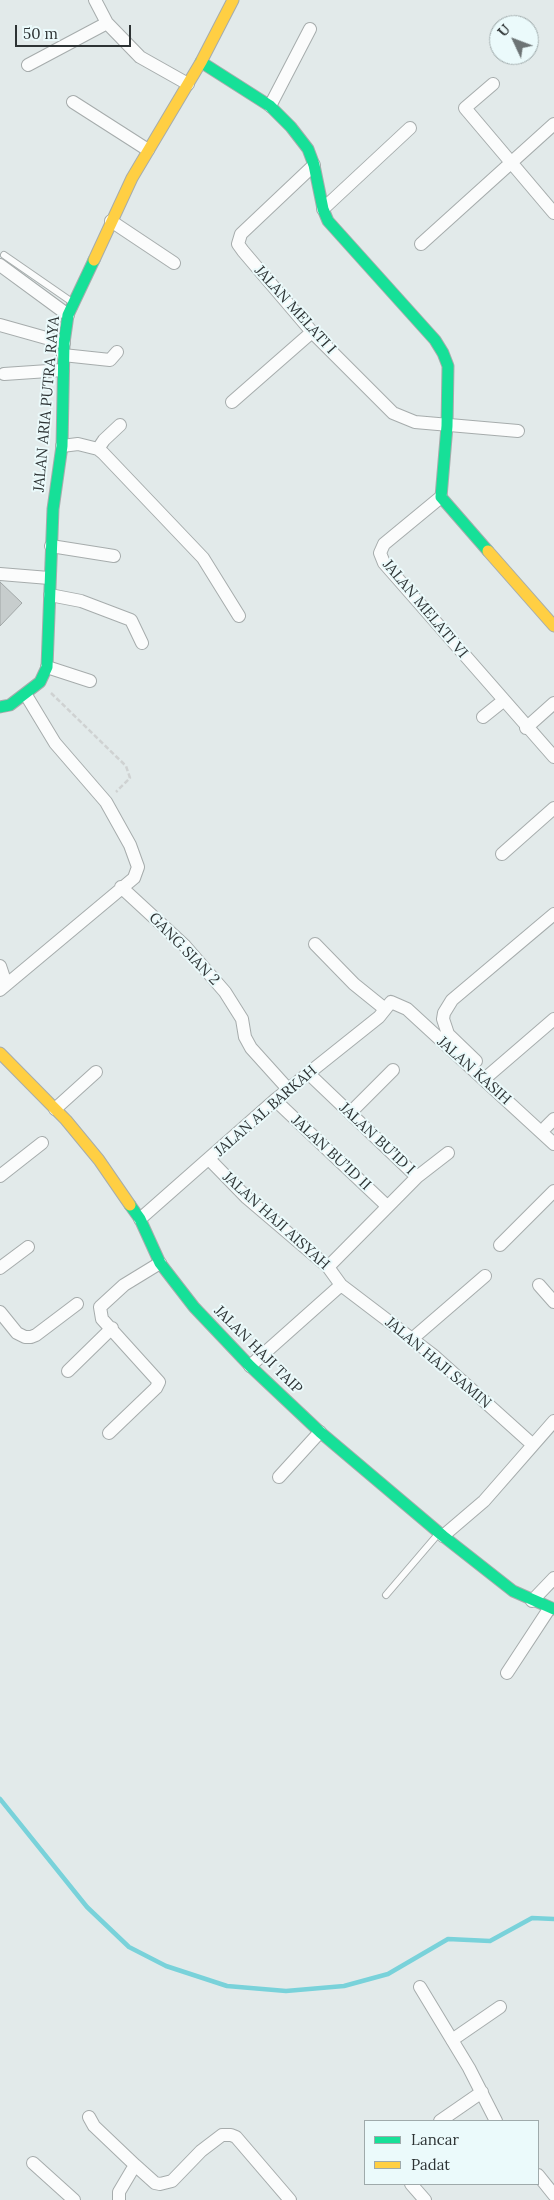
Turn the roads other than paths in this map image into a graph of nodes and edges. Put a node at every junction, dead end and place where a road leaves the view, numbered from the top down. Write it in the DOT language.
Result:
graph roads {
  1 [pos="95,0"];
  2 [pos="233,0"];
  3 [pos="106,23"];
  4 [pos="310,29"];
  5 [pos="201,62"];
  6 [pos="28,65"];
  7 [pos="188,84"];
  8 [pos="493,84"];
  9 [pos="73,102"];
  10 [pos="270,106"];
  11 [pos="554,124"];
  12 [pos="410,128"];
  13 [pos="148,150"];
  14 [pos="512,162"];
  15 [pos="314,165"];
  16 [pos="323,209"];
  17 [pos="554,213"];
  18 [pos="111,221"];
  19 [pos="421,244"];
  20 [pos="2,260"];
  21 [pos="174,263"];
  22 [pos="74,302"];
  23 [pos="68,315"];
  24 [pos="0,325"];
  25 [pos="312,332"];
  26 [pos="64,349"];
  27 [pos="117,352"];
  28 [pos="63,370"];
  29 [pos="4,374"];
  30 [pos="232,402"];
  31 [pos="120,425"];
  32 [pos="447,426"];
  33 [pos="518,431"];
  34 [pos="62,446"];
  35 [pos="98,449"];
  36 [pos="441,497"];
  37 [pos="51,546"];
  38 [pos="114,556"];
  39 [pos="0,574"];
  40 [pos="49,578"];
  41 [pos="50,595"];
  42 [pos="238,616"];
  43 [pos="554,626"];
  44 [pos="142,643"];
  45 [pos="47,667"];
  46 [pos="90,682"];
  47 [pos="26,695"];
  48 [pos="503,701"];
  49 [pos="554,703"];
  50 [pos="0,707"];
  51 [pos="483,717"];
  52 [pos="526,728"];
  53 [pos="554,758"];
  54 [pos="554,808"];
  55 [pos="502,854"];
  56 [pos="121,887"];
  57 [pos="554,914"];
  58 [pos="315,944"];
  59 [pos="0,966"];
  60 [pos="3,987"];
  61 [pos="388,1005"];
  62 [pos="554,1019"];
  63 [pos="0,1054"];
  64 [pos="393,1070"];
  65 [pos="96,1072"];
  66 [pos="308,1073"];
  67 [pos="489,1074"];
  68 [pos="288,1089"];
  69 [pos="274,1100"];
  70 [pos="55,1109"];
  71 [pos="350,1113"];
  72 [pos="551,1126"];
  73 [pos="42,1143"];
  74 [pos="554,1144"];
  75 [pos="448,1153"];
  76 [pos="209,1159"];
  77 [pos="0,1176"];
  78 [pos="417,1178"];
  79 [pos="554,1191"];
  80 [pos="387,1206"];
  81 [pos="140,1220"];
  82 [pos="500,1245"];
  83 [pos="28,1247"];
  84 [pos="160,1263"];
  85 [pos="328,1267"];
  86 [pos="0,1268"];
  87 [pos="485,1276"];
  88 [pos="341,1285"];
  89 [pos="540,1285"];
  90 [pos="554,1302"];
  91 [pos="77,1304"];
  92 [pos="0,1312"];
  93 [pos="112,1328"];
  94 [pos="412,1339"];
  95 [pos="250,1366"];
  96 [pos="68,1371"];
  97 [pos="554,1421"];
  98 [pos="320,1432"];
  99 [pos="109,1433"];
  100 [pos="533,1445"];
  101 [pos="279,1477"];
  102 [pos="441,1534"];
  103 [pos="554,1578"];
  104 [pos="386,1595"];
  105 [pos="532,1601"];
  106 [pos="552,1609"];
  107 [pos="507,1673"];
  108 [pos="420,1987"];
  109 [pos="500,2007"];
  110 [pos="452,2040"];
  111 [pos="482,2092"];
  112 [pos="89,2117"];
  113 [pos="441,2120"];
  114 [pos="496,2120"];
  115 [pos="33,2163"];
  116 [pos="135,2165"];
  117 [pos="539,2176"];
  118 [pos="412,2185"];
  119 [pos="554,2196"];
  120 [pos="74,2200"];
  121 [pos="118,2200"];
  122 [pos="290,2200"];
  123 [pos="425,2200"];
  1 -- 3 [label="street"];
  2 -- 5 [label="street, JALAN ARIA PUTRA RAYA"];
  3 -- 6 [label="street"];
  3 -- 7 [label="street"];
  4 -- 10 [label="street"];
  5 -- 7 [label="street, JALAN ARIA PUTRA RAYA"];
  5 -- 10 [label="street"];
  7 -- 13 [label="street, JALAN ARIA PUTRA RAYA"];
  8 -- 14 [label="street"];
  9 -- 13 [label="street"];
  10 -- 15 [label="street"];
  11 -- 14 [label="street"];
  12 -- 16 [label="street"];
  13 -- 18 [label="street, JALAN ARIA PUTRA RAYA"];
  14 -- 17 [label="street"];
  14 -- 19 [label="street"];
  15 -- 16 [label="street"];
  15 -- 25 [label="street, JALAN MELATI I"];
  16 -- 32 [label="street"];
  18 -- 21 [label="street"];
  18 -- 22 [label="street, JALAN ARIA PUTRA RAYA"];
  20 -- 22 [label="lane"];
  20 -- 23 [label="street"];
  22 -- 23 [label="street, JALAN ARIA PUTRA RAYA"];
  23 -- 26 [label="street, JALAN ARIA PUTRA RAYA"];
  24 -- 26 [label="street"];
  25 -- 30 [label="street"];
  25 -- 32 [label="street, JALAN MELATI I"];
  26 -- 27 [label="street"];
  26 -- 28 [label="street, JALAN ARIA PUTRA RAYA"];
  28 -- 29 [label="street"];
  28 -- 34 [label="street, JALAN ARIA PUTRA RAYA"];
  31 -- 35 [label="street"];
  32 -- 33 [label="street, JALAN MELATI I"];
  32 -- 36 [label="street"];
  34 -- 35 [label="street"];
  34 -- 37 [label="street, JALAN ARIA PUTRA RAYA"];
  35 -- 42 [label="street"];
  36 -- 43 [label="street"];
  36 -- 48 [label="street, JALAN MELATI VI"];
  37 -- 38 [label="street"];
  37 -- 40 [label="street, JALAN ARIA PUTRA RAYA"];
  39 -- 40 [label="street"];
  40 -- 41 [label="street, JALAN ARIA PUTRA RAYA"];
  41 -- 44 [label="street"];
  41 -- 45 [label="street, JALAN ARIA PUTRA RAYA"];
  45 -- 46 [label="street"];
  45 -- 47 [label="street, JALAN ARIA PUTRA RAYA"];
  47 -- 50 [label="street, JALAN ARIA PUTRA RAYA"];
  47 -- 56 [label="street"];
  48 -- 51 [label="street"];
  48 -- 52 [label="street, JALAN MELATI VI"];
  49 -- 52 [label="street"];
  52 -- 53 [label="street, JALAN MELATI VI"];
  54 -- 55 [label="street"];
  56 -- 60 [label="street"];
  56 -- 68 [label="street, GANG SIAN 2"];
  57 -- 67 [label="street"];
  58 -- 61 [label="street, JALAN KASIH"];
  59 -- 60 [label="street"];
  61 -- 66 [label="street, JALAN AL BARKAH"];
  61 -- 74 [label="street, JALAN KASIH"];
  62 -- 67 [label="street"];
  63 -- 70 [label="street, JALAN HAJI TAIP"];
  64 -- 71 [label="street"];
  65 -- 70 [label="street"];
  66 -- 68 [label="street, JALAN AL BARKAH"];
  66 -- 71 [label="street, JALAN BU’ID I"];
  67 -- 72 [label="street"];
  68 -- 69 [label="street, JALAN AL BARKAH"];
  69 -- 76 [label="street, JALAN AL BARKAH"];
  69 -- 80 [label="street, JALAN BU’ID II"];
  70 -- 81 [label="street, JALAN HAJI TAIP"];
  71 -- 78 [label="street, JALAN BU’ID I"];
  73 -- 77 [label="street"];
  75 -- 78 [label="street, JALAN BU’ID I"];
  76 -- 81 [label="street, JALAN AL BARKAH"];
  76 -- 85 [label="street, JALAN HAJI AISYAH"];
  78 -- 80 [label="street"];
  79 -- 82 [label="street"];
  80 -- 85 [label="street"];
  81 -- 84 [label="street, JALAN HAJI TAIP"];
  83 -- 86 [label="street"];
  84 -- 93 [label="street"];
  84 -- 95 [label="street, JALAN HAJI TAIP"];
  85 -- 88 [label="street, JALAN HAJI AISYAH"];
  87 -- 94 [label="street"];
  88 -- 94 [label="street, JALAN HAJI SAMIN"];
  88 -- 95 [label="street"];
  89 -- 90 [label="street"];
  91 -- 92 [label="street"];
  93 -- 96 [label="street"];
  93 -- 99 [label="street"];
  94 -- 100 [label="street, JALAN HAJI SAMIN"];
  95 -- 98 [label="street, JALAN HAJI TAIP"];
  97 -- 100 [label="street"];
  98 -- 101 [label="street"];
  98 -- 102 [label="street, JALAN HAJI TAIP"];
  100 -- 102 [label="street"];
  102 -- 104 [label="lane"];
  102 -- 105 [label="street, JALAN HAJI TAIP"];
  103 -- 105 [label="street"];
  105 -- 106 [label="street, JALAN HAJI TAIP"];
  106 -- 107 [label="street"];
  108 -- 110 [label="street"];
  109 -- 110 [label="street"];
  110 -- 111 [label="street"];
  111 -- 113 [label="street"];
  111 -- 114 [label="street"];
  112 -- 116 [label="street"];
  115 -- 120 [label="street"];
  116 -- 121 [label="street"];
  116 -- 122 [label="street"];
  117 -- 119 [label="street"];
  118 -- 123 [label="street"];
}
